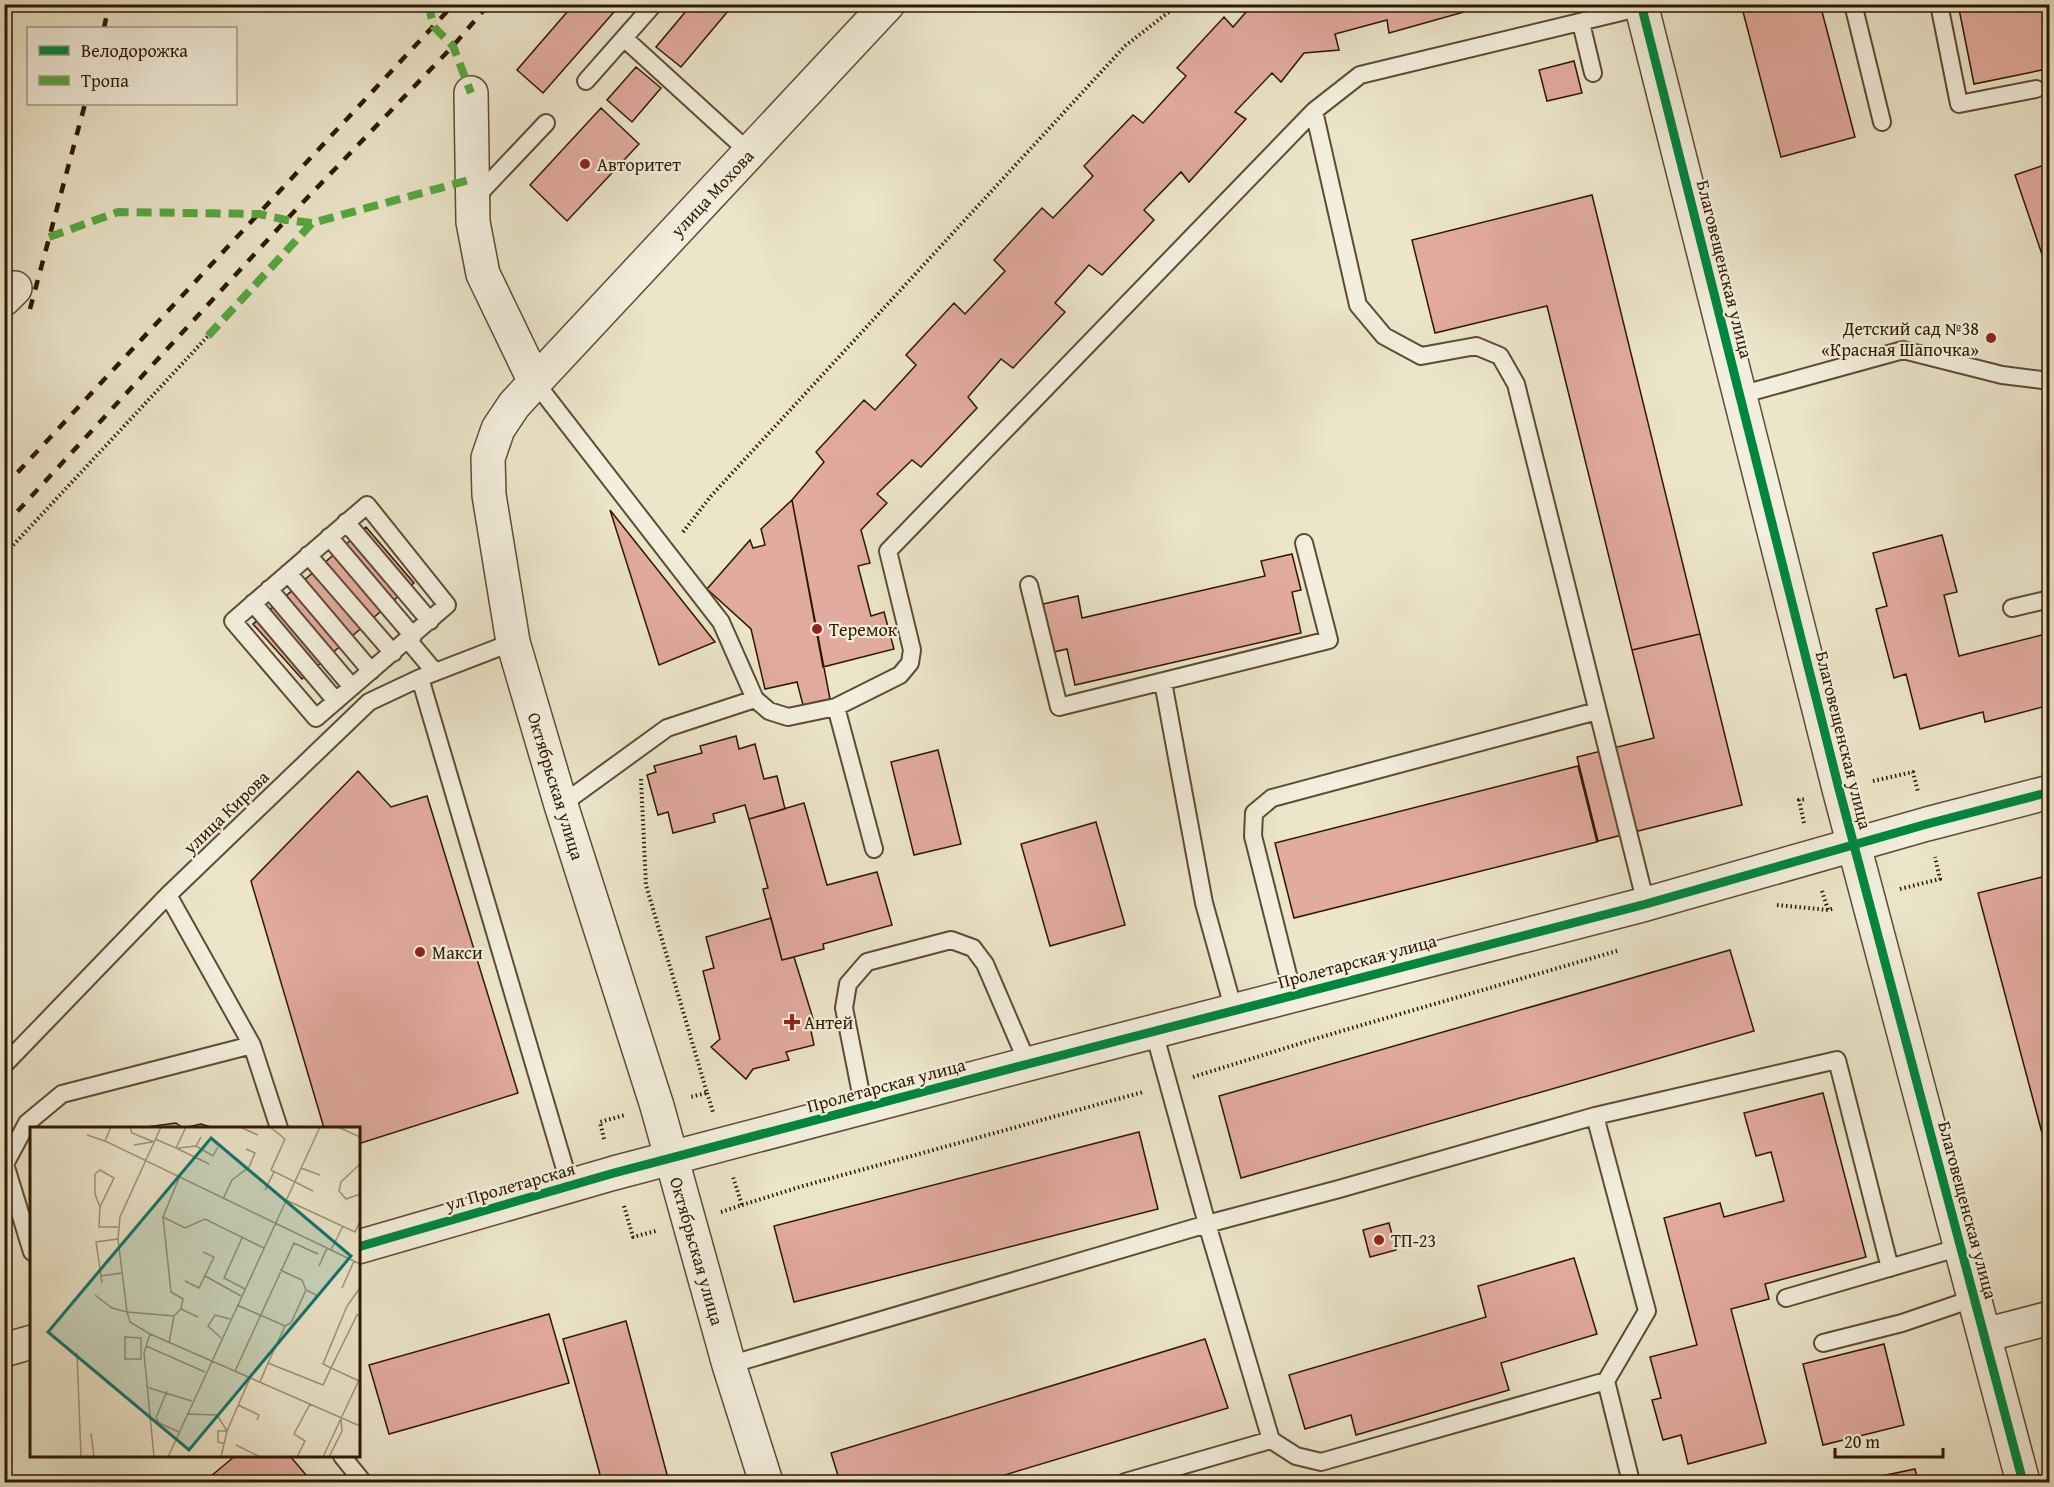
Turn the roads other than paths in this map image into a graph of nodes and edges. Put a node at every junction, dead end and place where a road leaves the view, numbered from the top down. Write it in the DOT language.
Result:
graph roads {
  1 [pos="654,4"];
  2 [pos="888,4"];
  3 [pos="1853,4"];
  4 [pos="1939,4"];
  5 [pos="1642,6"];
  6 [pos="1581,23"];
  7 [pos="624,38"];
  8 [pos="1593,73"];
  9 [pos="586,81"];
  10 [pos="2036,90"];
  11 [pos="471,93"];
  12 [pos="1314,111"];
  13 [pos="1882,122"];
  14 [pos="546,123"];
  15 [pos="750,153"];
  16 [pos="473,200"];
  17 [pos="2049,381"];
  18 [pos="535,382"];
  19 [pos="1740,395"];
  20 [pos="346,522"];
  21 [pos="329,537"];
  22 [pos="1304,543"];
  23 [pos="308,555"];
  24 [pos="288,573"];
  25 [pos="1029,585"];
  26 [pos="269,589"];
  27 [pos="2049,599"];
  28 [pos="253,603"];
  29 [pos="2012,608"];
  30 [pos="430,621"];
  31 [pos="410,638"];
  32 [pos="513,642"];
  33 [pos="393,653"];
  34 [pos="371,671"];
  35 [pos="427,675"];
  36 [pos="1163,682"];
  37 [pos="354,686"];
  38 [pos="755,699"];
  39 [pos="336,701"];
  40 [pos="369,702"];
  41 [pos="836,707"];
  42 [pos="1597,711"];
  43 [pos="2049,792"];
  44 [pos="561,805"];
  45 [pos="1854,846"];
  46 [pos="874,849"];
  47 [pos="168,895"];
  48 [pos="1646,904"];
  49 [pos="1293,995"];
  50 [pos="1234,1011"];
  51 [pos="1154,1032"];
  52 [pos="252,1045"];
  53 [pos="1028,1064"];
  54 [pos="4,1065"];
  55 [pos="864,1109"];
  56 [pos="1595,1116"];
  57 [pos="279,1127"];
  58 [pos="671,1158"];
  59 [pos="570,1186"];
  60 [pos="1207,1224"];
  61 [pos="30,1245"];
  62 [pos="360,1247"];
  63 [pos="1961,1247"];
  64 [pos="1890,1268"];
  65 [pos="1786,1298"];
  66 [pos="1975,1298"];
  67 [pos="2049,1318"];
  68 [pos="1985,1335"];
  69 [pos="30,1343"];
  70 [pos="1824,1343"];
  71 [pos="4,1350"];
  72 [pos="729,1365"];
  73 [pos="1606,1381"];
  74 [pos="1271,1440"];
  75 [pos="344,1457"];
  76 [pos="363,1482"];
  77 [pos="766,1482"];
  78 [pos="1125,1482"];
  79 [pos="1631,1482"];
  80 [pos="2023,1482"];
  1 -- 7 [label="lane"];
  2 -- 15 [label="street, улица Мохова"];
  3 -- 13 [label="lane"];
  4 -- 10 [label="lane"];
  5 -- 6 [label="lane"];
  5 -- 19 [label="street, Благовещенская улица"];
  6 -- 8 [label="lane"];
  6 -- 12 [label="lane"];
  7 -- 9 [label="lane"];
  7 -- 15 [label="lane"];
  11 -- 16 [label="street"];
  12 -- 41 [label="lane"];
  12 -- 42 [label="lane"];
  14 -- 16 [label="lane"];
  15 -- 18 [label="street, улица Мохова"];
  16 -- 18 [label="street"];
  17 -- 19 [label="lane"];
  18 -- 32 [label="street, Октябрьская улица"];
  18 -- 38 [label="lane"];
  19 -- 45 [label="street, Благовещенская улица"];
  20 -- 21 [label="lane"];
  20 -- 30 [label="lane"];
  20 -- 30 [label="lane"];
  21 -- 23 [label="lane"];
  21 -- 31 [label="lane"];
  22 -- 36 [label="lane"];
  23 -- 24 [label="lane"];
  23 -- 33 [label="lane"];
  24 -- 26 [label="lane"];
  24 -- 34 [label="lane"];
  25 -- 36 [label="lane"];
  26 -- 28 [label="lane"];
  26 -- 37 [label="lane"];
  27 -- 29 [label="lane"];
  28 -- 39 [label="lane"];
  28 -- 39 [label="lane"];
  30 -- 31 [label="lane"];
  31 -- 33 [label="lane"];
  31 -- 35 [label="lane"];
  32 -- 35 [label="lane, улица Кирова"];
  32 -- 44 [label="street, Октябрьская улица"];
  33 -- 34 [label="lane"];
  34 -- 37 [label="lane"];
  35 -- 40 [label="lane, улица Кирова"];
  35 -- 59 [label="lane"];
  36 -- 50 [label="lane"];
  37 -- 39 [label="lane"];
  37 -- 40 [label="lane"];
  38 -- 41 [label="lane"];
  38 -- 44 [label="lane"];
  40 -- 47 [label="lane, улица Кирова"];
  41 -- 46 [label="lane"];
  42 -- 48 [label="lane"];
  42 -- 49 [label="lane"];
  43 -- 45 [label="street, Пролетарская улица"];
  44 -- 58 [label="street, Октябрьская улица"];
  45 -- 48 [label="street, Пролетарская улица"];
  45 -- 63 [label="street, Благовещенская улица"];
  47 -- 52 [label="lane"];
  47 -- 54 [label="lane, улица Кирова"];
  48 -- 49 [label="street, Пролетарская улица"];
  49 -- 50 [label="street, Пролетарская улица"];
  50 -- 51 [label="street, Пролетарская улица"];
  51 -- 53 [label="street, Пролетарская улица"];
  51 -- 60 [label="lane"];
  52 -- 57 [label="lane"];
  52 -- 61 [label="lane"];
  53 -- 55 [label="street, Пролетарская улица"];
  53 -- 55 [label="lane"];
  55 -- 58 [label="street, Пролетарская улица"];
  56 -- 60 [label="lane"];
  56 -- 64 [label="lane"];
  56 -- 73 [label="lane"];
  58 -- 59 [label="street, ул Пролетарская"];
  58 -- 72 [label="street, Октябрьская улица"];
  59 -- 62 [label="street, ул Пролетарская"];
  60 -- 72 [label="lane"];
  60 -- 74 [label="lane"];
  63 -- 64 [label="lane"];
  63 -- 66 [label="street, Благовещенская улица"];
  64 -- 65 [label="lane"];
  66 -- 68 [label="street, Благовещенская улица"];
  66 -- 70 [label="lane"];
  67 -- 68 [label="street"];
  68 -- 80 [label="street, Благовещенская улица"];
  69 -- 71 [label="street"];
  72 -- 77 [label="street, Октябрьская улица"];
  73 -- 74 [label="lane"];
  73 -- 79 [label="lane"];
  74 -- 78 [label="lane"];
  75 -- 76 [label="lane"];
}
